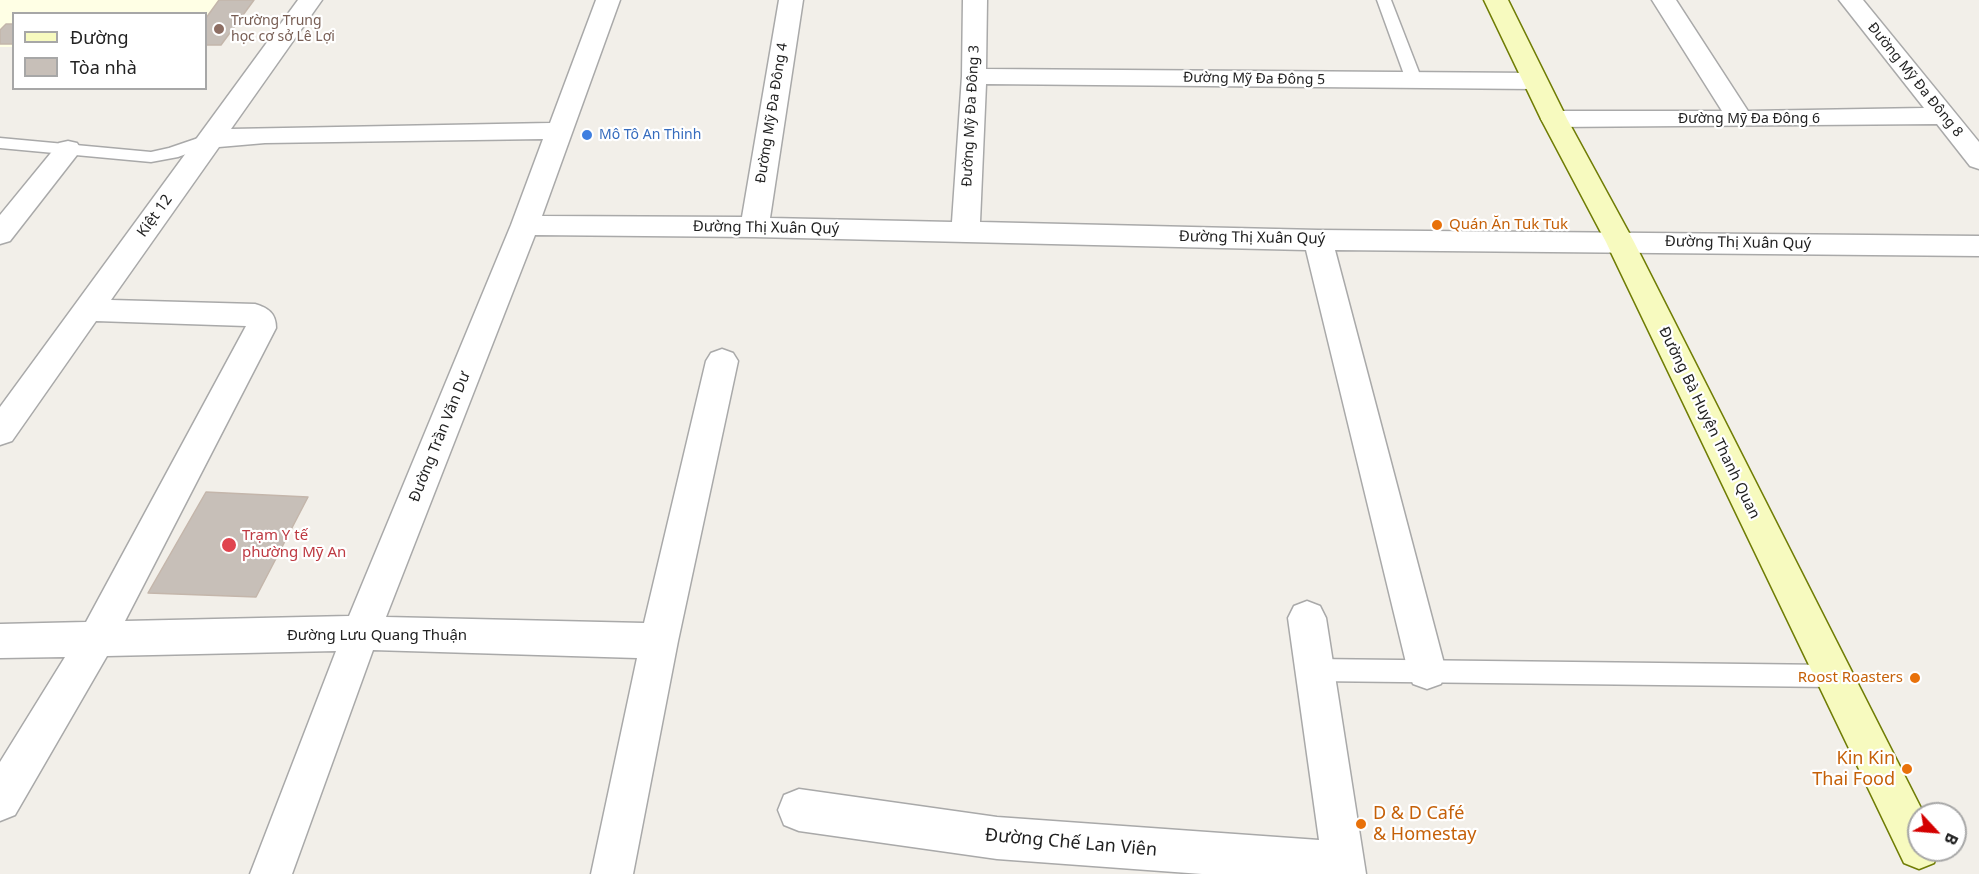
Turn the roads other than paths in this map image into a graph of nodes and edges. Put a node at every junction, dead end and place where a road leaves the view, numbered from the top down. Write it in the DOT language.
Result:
graph roads {
  1 [pos="310,0"];
  2 [pos="608,0"];
  3 [pos="791,0"];
  4 [pos="975,0"];
  5 [pos="1384,0"];
  6 [pos="1496,0"];
  7 [pos="1664,0"];
  8 [pos="1851,0"];
  9 [pos="974,76"];
  10 [pos="1414,80"];
  11 [pos="1535,81"];
  12 [pos="1943,116"];
  13 [pos="1554,119"];
  14 [pos="1740,119"];
  15 [pos="559,131"];
  16 [pos="210,139"];
  17 [pos="0,143"];
  18 [pos="68,149"];
  19 [pos="1979,160"];
  20 [pos="525,225"];
  21 [pos="754,227"];
  22 [pos="965,232"];
  23 [pos="0,234"];
  24 [pos="1318,240"];
  25 [pos="1620,242"];
  26 [pos="1979,246"];
  27 [pos="88,310"];
  28 [pos="722,361"];
  29 [pos="0,432"];
  30 [pos="1307,618"];
  31 [pos="361,633"];
  32 [pos="96,640"];
  33 [pos="0,641"];
  34 [pos="659,641"];
  35 [pos="1314,670"];
  36 [pos="1427,671"];
  37 [pos="1833,676"];
  38 [pos="0,800"];
  39 [pos="799,810"];
  40 [pos="1907,825"];
  41 [pos="1344,869"];
  42 [pos="271,874"];
  43 [pos="612,874"];
  1 -- 16 [label="street, Kiệt 12"];
  2 -- 15 [label="street, Đường Trần Văn Dư"];
  3 -- 21 [label="street, Đường Mỹ Đa Đông 4"];
  4 -- 9 [label="street, Đường Mỹ Đa Đông 3"];
  5 -- 10 [label="lane"];
  6 -- 11 [label="street, Đường Bà Huyện Thanh Quan"];
  7 -- 14 [label="street"];
  8 -- 12 [label="street, Đường Mỹ Đa Đông 8"];
  9 -- 10 [label="street, Đường Mỹ Đa Đông 5"];
  9 -- 22 [label="street, Đường Mỹ Đa Đông 3"];
  10 -- 11 [label="street, Đường Mỹ Đa Đông 5"];
  11 -- 13 [label="street, Đường Bà Huyện Thanh Quan"];
  12 -- 14 [label="street, Đường Mỹ Đa Đông 6"];
  12 -- 19 [label="street, Đường Mỹ Đa Đông 8"];
  13 -- 14 [label="street, Đường Mỹ Đa Đông 6"];
  13 -- 25 [label="street, Đường Bà Huyện Thanh Quan"];
  15 -- 16 [label="street"];
  15 -- 20 [label="street, Đường Trần Văn Dư"];
  16 -- 18 [label="lane"];
  16 -- 27 [label="street, Kiệt 12"];
  17 -- 18 [label="lane"];
  18 -- 23 [label="street"];
  20 -- 21 [label="street, Đường Thị Xuân Quý"];
  20 -- 31 [label="street, Đường Trần Văn Dư"];
  21 -- 22 [label="street, Đường Thị Xuân Quý"];
  22 -- 24 [label="street, Đường Thị Xuân Quý"];
  24 -- 25 [label="street, Đường Thị Xuân Quý"];
  24 -- 36 [label="street"];
  25 -- 26 [label="street, Đường Thị Xuân Quý"];
  25 -- 37 [label="street, Đường Bà Huyện Thanh Quan"];
  27 -- 29 [label="street, Kiệt 12"];
  27 -- 32 [label="street"];
  28 -- 34 [label="street"];
  30 -- 35 [label="street, Đường Chế Lan Viên"];
  31 -- 32 [label="street, Đường Lưu Quang Thuận"];
  31 -- 34 [label="street, Đường Lưu Quang Thuận"];
  31 -- 42 [label="street, Đường Trần Văn Dư"];
  32 -- 33 [label="street, Đường Lưu Quang Thuận"];
  32 -- 38 [label="street"];
  34 -- 43 [label="street"];
  35 -- 36 [label="lane"];
  35 -- 41 [label="street, Đường Chế Lan Viên"];
  36 -- 37 [label="lane"];
  37 -- 40 [label="street, Đường Bà Huyện Thanh Quan"];
  39 -- 41 [label="street, Đường Chế Lan Viên"];
}
